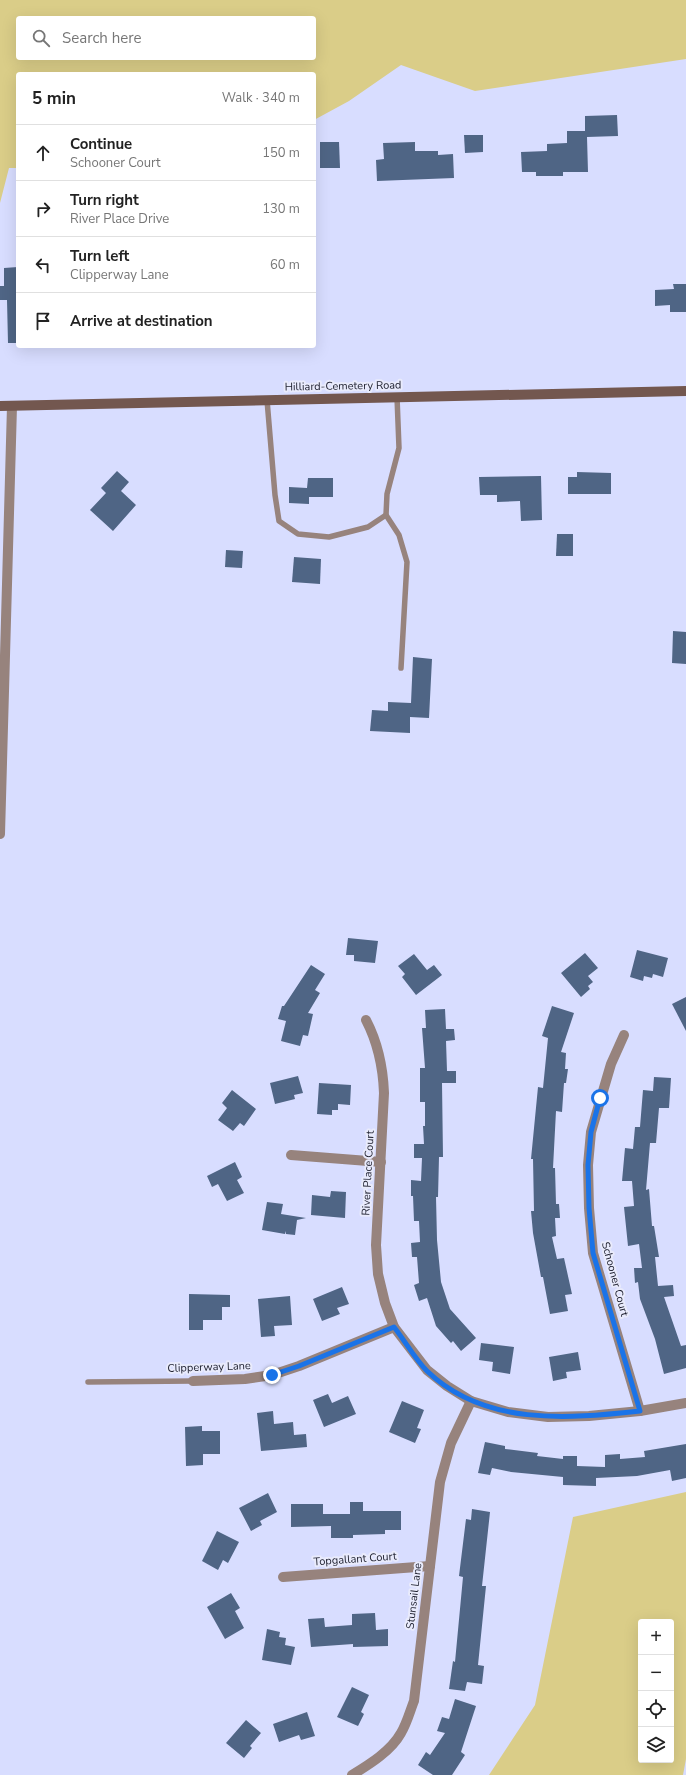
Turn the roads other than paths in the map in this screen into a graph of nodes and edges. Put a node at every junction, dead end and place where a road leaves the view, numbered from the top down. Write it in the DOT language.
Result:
graph roads {
  1 [pos="686,390"];
  2 [pos="397,397"];
  3 [pos="267,400"];
  4 [pos="0,406"];
  5 [pos="12,406"];
  6 [pos="386,515"];
  7 [pos="401,668"];
  8 [pos="0,834"];
  9 [pos="366,1020"];
  10 [pos="624,1036"];
  11 [pos="291,1155"];
  12 [pos="381,1162"];
  13 [pos="394,1327"];
  14 [pos="193,1381"];
  15 [pos="88,1382"];
  16 [pos="471,1401"];
  17 [pos="686,1403"];
  18 [pos="640,1411"];
  19 [pos="430,1566"];
  20 [pos="283,1577"];
  21 [pos="352,1775"];
  1 -- 2 [label="main road, Hilliard-Cemetery Road"];
  2 -- 3 [label="main road, Hilliard-Cemetery Road"];
  2 -- 6 [label="lane"];
  3 -- 5 [label="main road, Hilliard-Cemetery Road"];
  3 -- 6 [label="lane"];
  4 -- 5 [label="main road, Hilliard-Cemetery Road"];
  5 -- 8 [label="street"];
  6 -- 7 [label="lane"];
  9 -- 12 [label="street, River Place Court"];
  10 -- 18 [label="street, Schooner Court"];
  11 -- 12 [label="street"];
  12 -- 13 [label="street, River Place Court"];
  13 -- 14 [label="street, Clipperway Lane"];
  13 -- 16 [label="street, River Place Court"];
  14 -- 15 [label="lane, Clipperway Lane"];
  16 -- 18 [label="street, River Place Court"];
  16 -- 19 [label="street, Stunsail Lane"];
  17 -- 18 [label="street, River Place Court"];
  19 -- 20 [label="street, Topgallant Court"];
  19 -- 21 [label="street, Stunsail Lane"];
}
